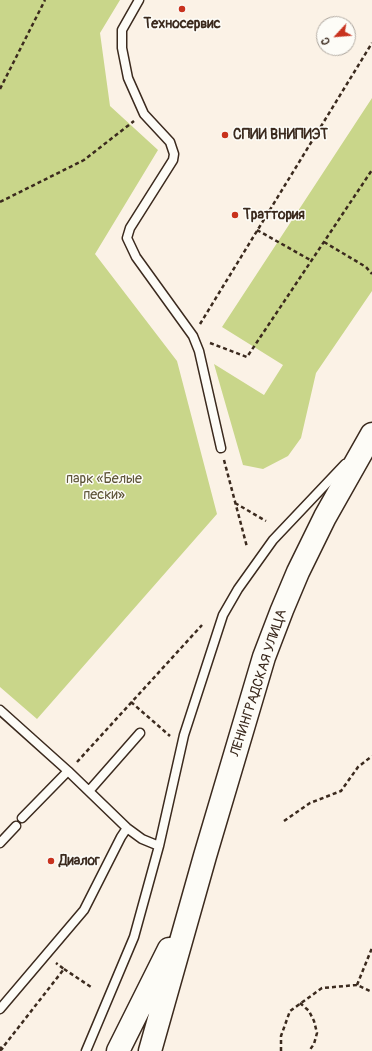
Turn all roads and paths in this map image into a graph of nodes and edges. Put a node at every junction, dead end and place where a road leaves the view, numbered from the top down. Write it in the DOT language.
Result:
graph roads {
  1 [pos="45,0"];
  2 [pos="138,0"];
  3 [pos="372,43"];
  4 [pos="0,90"];
  5 [pos="144,114"];
  6 [pos="372,170"];
  7 [pos="0,202"];
  8 [pos="258,230"];
  9 [pos="324,242"];
  10 [pos="312,261"];
  11 [pos="372,274"];
  12 [pos="193,336"];
  13 [pos="372,434"];
  14 [pos="221,448"];
  15 [pos="235,503"];
  16 [pos="266,521"];
  17 [pos="247,547"];
  18 [pos="202,625"];
  19 [pos="131,702"];
  20 [pos="0,710"];
  21 [pos="140,733"];
  22 [pos="170,737"];
  23 [pos="372,756"];
  24 [pos="68,771"];
  25 [pos="90,791"];
  26 [pos="22,818"];
  27 [pos="284,821"];
  28 [pos="16,826"];
  29 [pos="127,828"];
  30 [pos="0,843"];
  31 [pos="159,846"];
  32 [pos="194,900"];
  33 [pos="372,948"];
  34 [pos="59,965"];
  35 [pos="64,969"];
  36 [pos="357,985"];
  37 [pos="91,987"];
  38 [pos="372,992"];
  39 [pos="300,1003"];
  40 [pos="0,1010"];
  41 [pos="1,1049"];
  42 [pos="5,1051"];
  43 [pos="86,1051"];
  44 [pos="118,1051"];
  45 [pos="150,1051"];
  46 [pos="281,1051"];
  47 [pos="309,1051"];
  1 -- 4 [label="path"];
  2 -- 5 [label="lane"];
  3 -- 8 [label="path"];
  5 -- 7 [label="path"];
  5 -- 12 [label="lane"];
  6 -- 9 [label="path"];
  8 -- 10 [label="path"];
  8 -- 12 [label="path"];
  9 -- 10 [label="path"];
  9 -- 11 [label="path"];
  10 -- 12 [label="path"];
  12 -- 14 [label="lane"];
  13 -- 31 [label="lane"];
  13 -- 32 [label="main road, ЛЕНИНГРАДСКАЯ УЛИЦА"];
  14 -- 15 [label="path"];
  15 -- 16 [label="path"];
  15 -- 17 [label="path"];
  18 -- 19 [label="path"];
  19 -- 22 [label="path"];
  19 -- 24 [label="path"];
  20 -- 24 [label="lane"];
  21 -- 25 [label="lane"];
  23 -- 27 [label="path"];
  24 -- 25 [label="lane"];
  24 -- 26 [label="lane"];
  25 -- 29 [label="lane"];
  28 -- 30 [label="lane"];
  29 -- 31 [label="lane"];
  29 -- 40 [label="lane"];
  31 -- 43 [label="lane"];
  32 -- 44 [label="main road, ЛЕНИНГРАДСКАЯ УЛИЦА"];
  32 -- 45 [label="main road, ЛЕНИНГРАДСКАЯ УЛИЦА"];
  33 -- 36 [label="path"];
  34 -- 35 [label="path"];
  35 -- 37 [label="path"];
  35 -- 41 [label="path"];
  36 -- 38 [label="path"];
  36 -- 39 [label="path"];
  39 -- 46 [label="path"];
  39 -- 47 [label="path"];
  41 -- 42 [label="path"];
}
